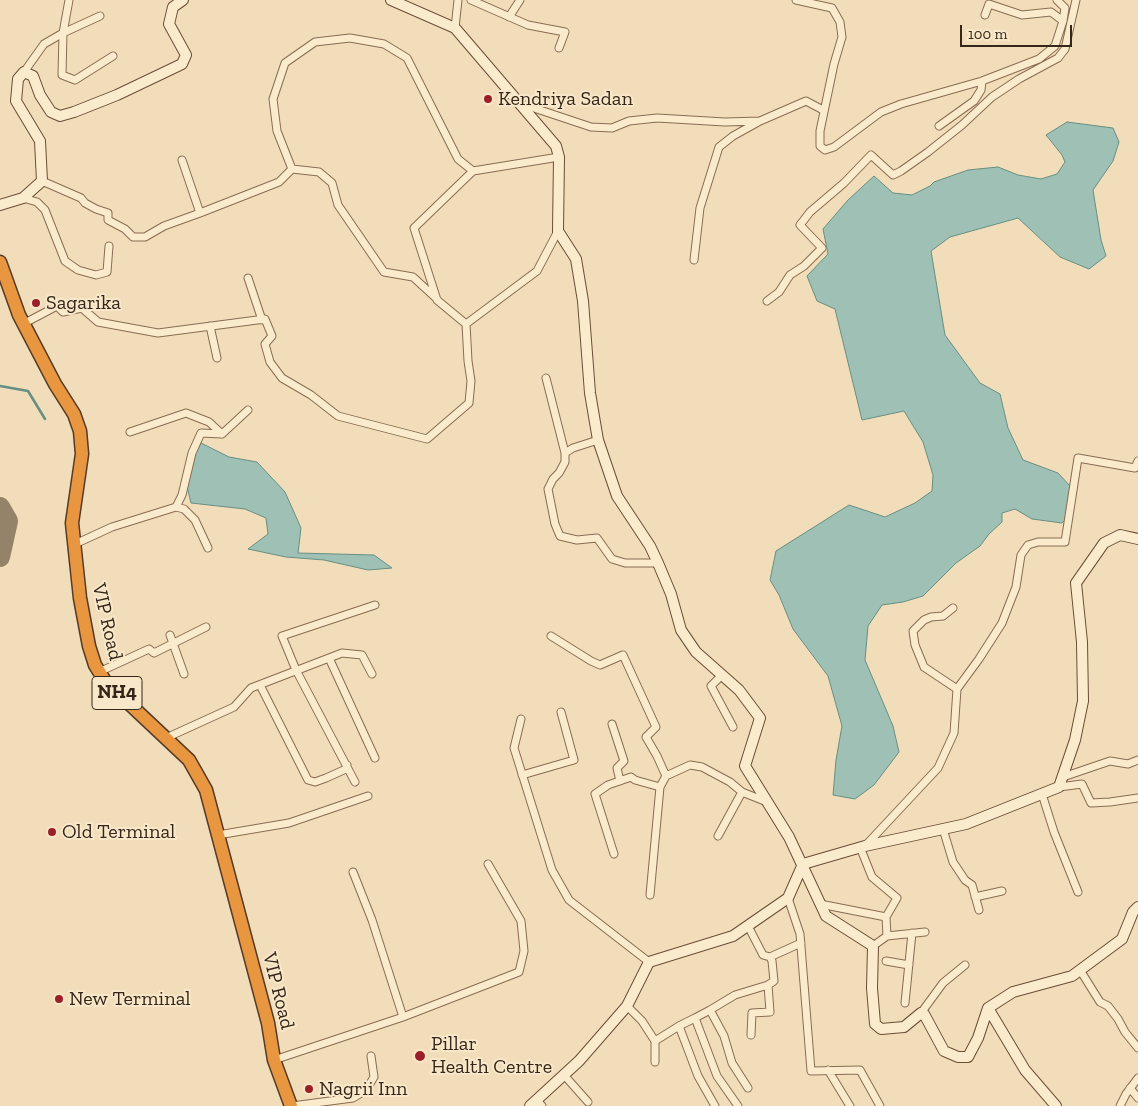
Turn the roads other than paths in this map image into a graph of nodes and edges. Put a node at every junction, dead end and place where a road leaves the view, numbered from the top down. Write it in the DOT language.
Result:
graph roads {
  1 [pos="69,0"];
  2 [pos="183,0"];
  3 [pos="391,0"];
  4 [pos="458,0"];
  5 [pos="471,0"];
  6 [pos="520,0"];
  7 [pos="796,0"];
  8 [pos="1057,0"];
  9 [pos="1076,0"];
  10 [pos="986,15"];
  11 [pos="100,16"];
  12 [pos="509,16"];
  13 [pos="1063,21"];
  14 [pos="455,28"];
  15 [pos="63,33"];
  16 [pos="559,48"];
  17 [pos="113,56"];
  18 [pos="24,72"];
  19 [pos="982,82"];
  20 [pos="519,103"];
  21 [pos="823,110"];
  22 [pos="760,121"];
  23 [pos="939,126"];
  24 [pos="559,157"];
  25 [pos="182,160"];
  26 [pos="292,170"];
  27 [pos="473,171"];
  28 [pos="42,181"];
  29 [pos="23,198"];
  30 [pos="0,205"];
  31 [pos="200,212"];
  32 [pos="558,231"];
  33 [pos="109,246"];
  34 [pos="694,260"];
  35 [pos="0,262"];
  36 [pos="248,278"];
  37 [pos="438,300"];
  38 [pos="767,301"];
  39 [pos="262,320"];
  40 [pos="23,324"];
  41 [pos="466,324"];
  42 [pos="210,326"];
  43 [pos="217,358"];
  44 [pos="546,378"];
  45 [pos="248,410"];
  46 [pos="130,432"];
  47 [pos="222,434"];
  48 [pos="598,440"];
  49 [pos="565,453"];
  50 [pos="1138,461"];
  51 [pos="176,507"];
  52 [pos="1138,539"];
  53 [pos="75,544"];
  54 [pos="208,548"];
  55 [pos="658,563"];
  56 [pos="375,605"];
  57 [pos="953,608"];
  58 [pos="206,627"];
  59 [pos="551,636"];
  60 [pos="172,639"];
  61 [pos="329,658"];
  62 [pos="296,670"];
  63 [pos="99,672"];
  64 [pos="184,674"];
  65 [pos="372,674"];
  66 [pos="722,675"];
  67 [pos="260,685"];
  68 [pos="956,689"];
  69 [pos="561,712"];
  70 [pos="521,719"];
  71 [pos="612,724"];
  72 [pos="732,727"];
  73 [pos="166,738"];
  74 [pos="375,758"];
  75 [pos="1138,760"];
  76 [pos="347,765"];
  77 [pos="522,775"];
  78 [pos="666,776"];
  79 [pos="620,781"];
  80 [pos="355,782"];
  81 [pos="1061,782"];
  82 [pos="660,787"];
  83 [pos="742,792"];
  84 [pos="1042,794"];
  85 [pos="368,796"];
  86 [pos="1138,798"];
  87 [pos="768,802"];
  88 [pos="943,829"];
  89 [pos="218,835"];
  90 [pos="718,836"];
  91 [pos="863,846"];
  92 [pos="614,854"];
  93 [pos="488,864"];
  94 [pos="803,864"];
  95 [pos="353,872"];
  96 [pos="1002,891"];
  97 [pos="1078,892"];
  98 [pos="650,895"];
  99 [pos="788,898"];
  100 [pos="975,898"];
  101 [pos="820,904"];
  102 [pos="979,910"];
  103 [pos="1136,913"];
  104 [pos="886,917"];
  105 [pos="748,926"];
  106 [pos="926,932"];
  107 [pos="912,933"];
  108 [pos="887,936"];
  109 [pos="800,943"];
  110 [pos="873,946"];
  111 [pos="770,956"];
  112 [pos="886,961"];
  113 [pos="649,962"];
  114 [pos="909,965"];
  115 [pos="966,965"];
  116 [pos="1080,970"];
  117 [pos="768,985"];
  118 [pos="906,1003"];
  119 [pos="627,1006"];
  120 [pos="988,1008"];
  121 [pos="710,1010"];
  122 [pos="921,1013"];
  123 [pos="403,1017"];
  124 [pos="695,1018"];
  125 [pos="679,1026"];
  126 [pos="751,1035"];
  127 [pos="655,1041"];
  128 [pos="1138,1048"];
  129 [pos="371,1056"];
  130 [pos="274,1060"];
  131 [pos="655,1062"];
  132 [pos="828,1070"];
  133 [pos="564,1075"];
  134 [pos="1138,1078"];
  135 [pos="748,1088"];
  136 [pos="1130,1088"];
  137 [pos="1138,1098"];
  138 [pos="588,1102"];
  139 [pos="537,1104"];
  140 [pos="291,1106"];
  141 [pos="715,1106"];
  142 [pos="738,1106"];
  143 [pos="850,1106"];
  144 [pos="880,1106"];
  145 [pos="1056,1106"];
  146 [pos="1120,1106"];
  1 -- 15 [label="street"];
  2 -- 18 [label="street"];
  3 -- 14 [label="street"];
  4 -- 14 [label="street"];
  5 -- 12 [label="street"];
  6 -- 12 [label="street"];
  7 -- 21 [label="street"];
  8 -- 13 [label="street"];
  9 -- 38 [label="street"];
  10 -- 13 [label="street"];
  11 -- 15 [label="street"];
  12 -- 16 [label="street"];
  13 -- 19 [label="street"];
  14 -- 20 [label="street"];
  15 -- 17 [label="street"];
  15 -- 18 [label="street"];
  18 -- 28 [label="street"];
  19 -- 21 [label="street"];
  19 -- 23 [label="street"];
  20 -- 22 [label="street"];
  20 -- 24 [label="street"];
  21 -- 22 [label="street"];
  22 -- 34 [label="street"];
  24 -- 27 [label="street"];
  24 -- 32 [label="street"];
  25 -- 31 [label="street"];
  26 -- 27 [label="street"];
  26 -- 31 [label="street"];
  26 -- 37 [label="street"];
  27 -- 37 [label="street"];
  28 -- 29 [label="street"];
  28 -- 31 [label="street"];
  29 -- 30 [label="street"];
  29 -- 33 [label="street"];
  32 -- 41 [label="street"];
  32 -- 48 [label="street"];
  35 -- 40 [label="highway, VIP Road / NH4"];
  36 -- 39 [label="street"];
  37 -- 41 [label="street"];
  39 -- 41 [label="street"];
  39 -- 42 [label="street"];
  40 -- 42 [label="street"];
  40 -- 53 [label="highway, VIP Road / NH4"];
  42 -- 43 [label="street"];
  44 -- 49 [label="street"];
  45 -- 47 [label="street"];
  46 -- 47 [label="street"];
  47 -- 51 [label="street"];
  48 -- 49 [label="street"];
  48 -- 55 [label="street"];
  49 -- 55 [label="street"];
  50 -- 68 [label="street"];
  51 -- 53 [label="street"];
  51 -- 54 [label="street"];
  52 -- 81 [label="street"];
  53 -- 63 [label="highway, VIP Road / NH4"];
  55 -- 66 [label="street"];
  56 -- 62 [label="street"];
  57 -- 68 [label="street"];
  58 -- 60 [label="street"];
  59 -- 78 [label="street"];
  60 -- 63 [label="street"];
  60 -- 64 [label="street"];
  61 -- 62 [label="street"];
  61 -- 65 [label="street"];
  61 -- 74 [label="street"];
  62 -- 67 [label="street"];
  62 -- 76 [label="street"];
  63 -- 73 [label="highway, VIP Road / NH4"];
  66 -- 72 [label="street"];
  66 -- 87 [label="street"];
  67 -- 73 [label="street"];
  67 -- 76 [label="street"];
  68 -- 91 [label="street"];
  69 -- 77 [label="street"];
  70 -- 77 [label="street"];
  71 -- 79 [label="street"];
  73 -- 89 [label="highway, VIP Road / NH4"];
  75 -- 81 [label="street"];
  76 -- 80 [label="street"];
  77 -- 113 [label="street"];
  78 -- 82 [label="street"];
  78 -- 83 [label="street"];
  79 -- 82 [label="street"];
  79 -- 92 [label="street"];
  81 -- 84 [label="street"];
  81 -- 86 [label="street"];
  82 -- 98 [label="street"];
  83 -- 87 [label="street"];
  83 -- 90 [label="street"];
  84 -- 88 [label="street"];
  84 -- 97 [label="street"];
  85 -- 89 [label="street"];
  87 -- 94 [label="street"];
  88 -- 91 [label="street"];
  88 -- 100 [label="street"];
  89 -- 130 [label="highway, VIP Road / NH4"];
  91 -- 94 [label="street"];
  91 -- 104 [label="street"];
  93 -- 123 [label="street"];
  94 -- 99 [label="street"];
  94 -- 101 [label="street"];
  95 -- 123 [label="street"];
  96 -- 100 [label="street"];
  99 -- 105 [label="street"];
  99 -- 109 [label="street"];
  100 -- 102 [label="street"];
  101 -- 104 [label="street"];
  101 -- 110 [label="street"];
  103 -- 116 [label="street"];
  104 -- 108 [label="street"];
  105 -- 111 [label="street"];
  105 -- 113 [label="street"];
  106 -- 107 [label="street"];
  107 -- 108 [label="street"];
  107 -- 114 [label="street"];
  108 -- 110 [label="street"];
  109 -- 111 [label="street"];
  109 -- 132 [label="street"];
  110 -- 122 [label="street"];
  111 -- 117 [label="street"];
  112 -- 114 [label="street"];
  113 -- 119 [label="street"];
  114 -- 118 [label="street"];
  115 -- 122 [label="street"];
  116 -- 120 [label="street"];
  116 -- 128 [label="street"];
  117 -- 121 [label="street"];
  117 -- 126 [label="street"];
  119 -- 127 [label="street"];
  119 -- 133 [label="street"];
  120 -- 122 [label="street"];
  120 -- 145 [label="street"];
  121 -- 124 [label="street"];
  121 -- 135 [label="street"];
  123 -- 130 [label="street"];
  124 -- 125 [label="street"];
  124 -- 142 [label="street"];
  125 -- 127 [label="street"];
  125 -- 141 [label="street"];
  127 -- 131 [label="street"];
  129 -- 140 [label="street"];
  130 -- 140 [label="highway, VIP Road / NH4"];
  132 -- 143 [label="street"];
  132 -- 144 [label="street"];
  133 -- 138 [label="street"];
  133 -- 139 [label="street"];
  134 -- 136 [label="street"];
  136 -- 137 [label="street"];
  136 -- 146 [label="street"];
}
